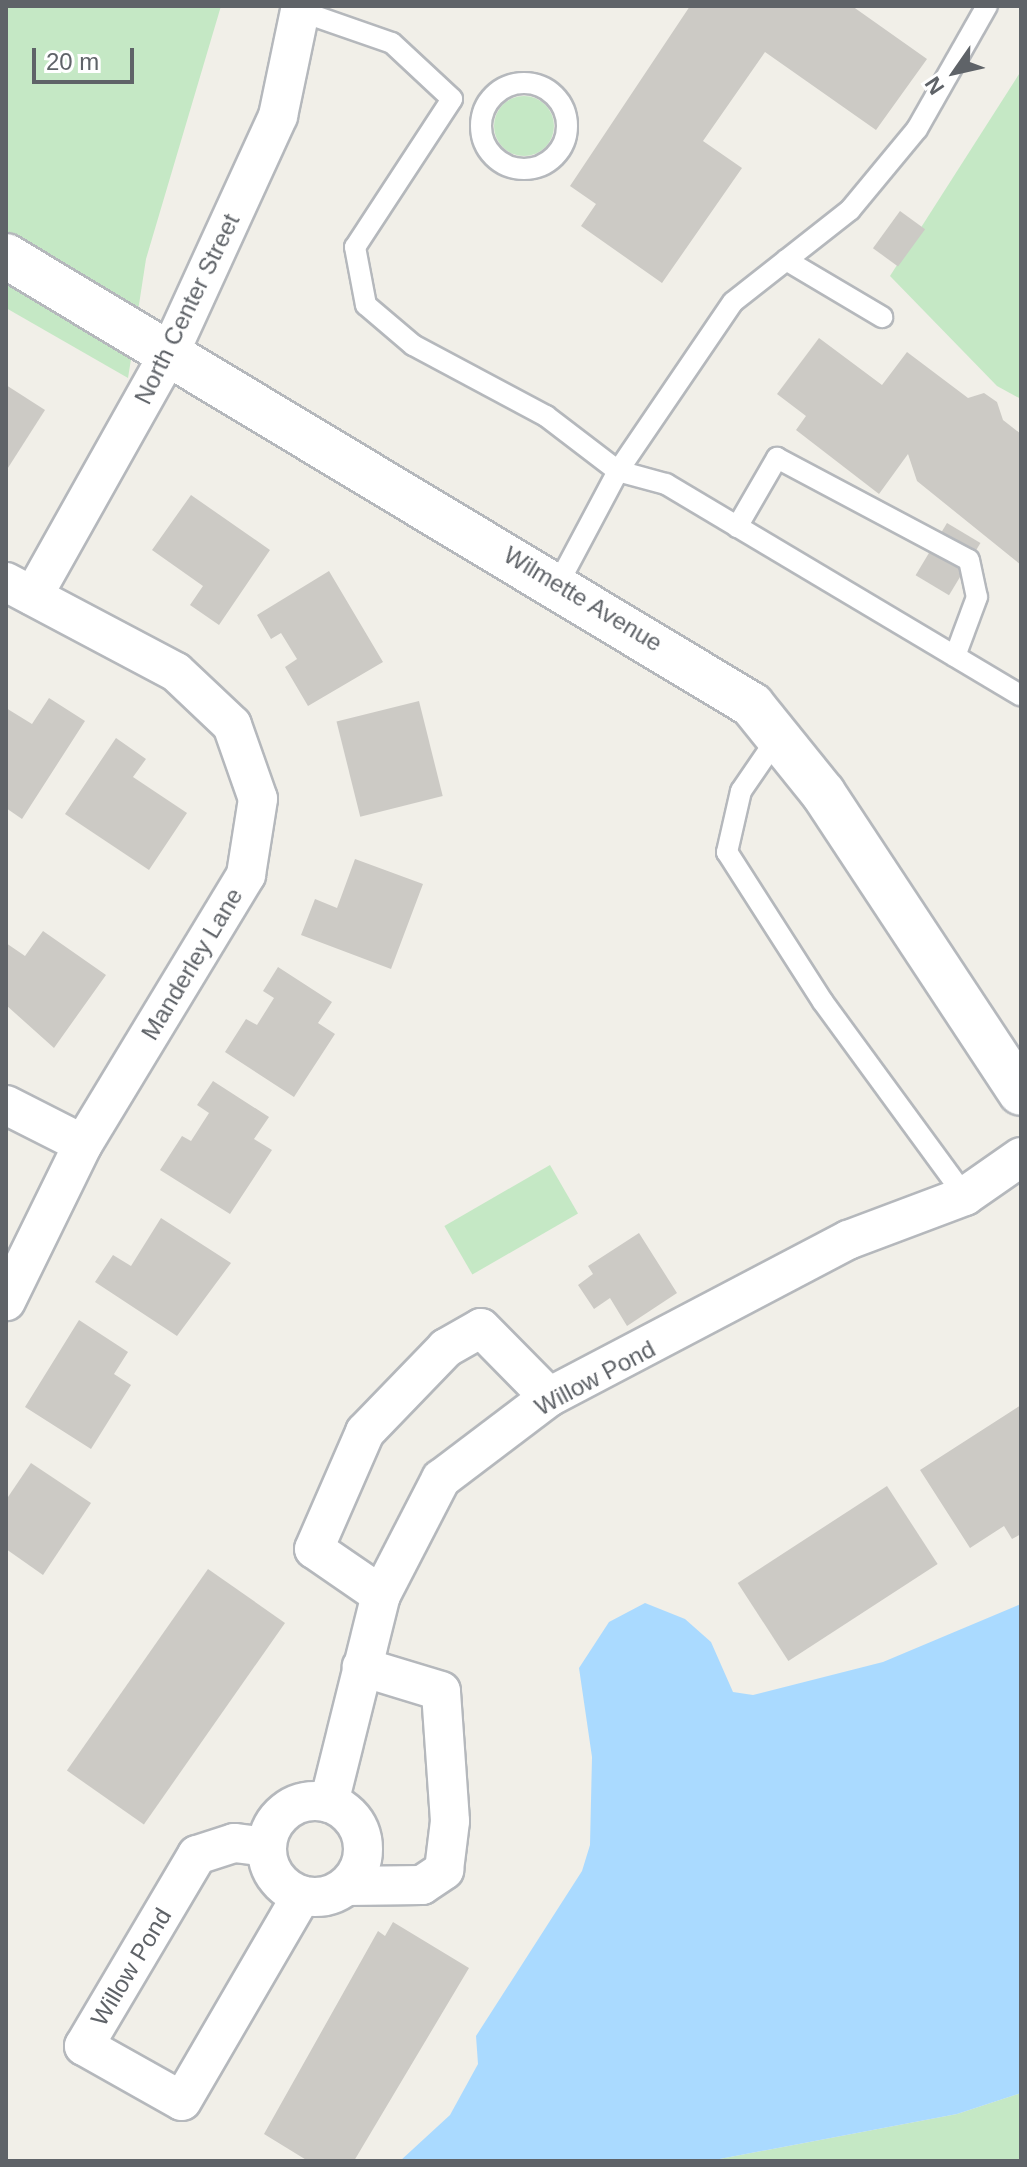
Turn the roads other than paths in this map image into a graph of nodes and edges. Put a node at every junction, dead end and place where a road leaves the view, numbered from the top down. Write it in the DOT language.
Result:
graph roads {
  1 [pos="987,6"];
  2 [pos="301,9"];
  3 [pos="452,99"];
  4 [pos="482,115"];
  5 [pos="6,256"];
  6 [pos="786,260"];
  7 [pos="882,317"];
  8 [pos="170,352"];
  9 [pos="618,471"];
  10 [pos="737,527"];
  11 [pos="558,584"];
  12 [pos="19,589"];
  13 [pos="955,656"];
  14 [pos="1021,696"];
  15 [pos="778,737"];
  16 [pos="1021,1093"];
  17 [pos="6,1105"];
  18 [pos="83,1144"];
  19 [pos="1021,1157"];
  20 [pos="965,1196"];
  21 [pos="6,1301"];
  22 [pos="549,1397"];
  23 [pos="381,1595"];
  24 [pos="362,1667"];
  25 [pos="329,1803"];
  26 [pos="267,1847"];
  27 [pos="347,1886"];
  28 [pos="302,1895"];
  1 -- 6 [label="lane"];
  2 -- 3 [label="lane"];
  2 -- 8 [label="street, North Center Street"];
  3 -- 4 [label="lane"];
  3 -- 9 [label="lane"];
  4 -- 4 [label="lane"];
  5 -- 8 [label="street, Wilmette Avenue"];
  6 -- 7 [label="lane"];
  6 -- 9 [label="lane"];
  8 -- 11 [label="street, Wilmette Avenue"];
  8 -- 12 [label="street, North Center Street"];
  9 -- 10 [label="lane"];
  9 -- 11 [label="lane"];
  10 -- 13 [label="lane"];
  10 -- 13 [label="lane"];
  11 -- 15 [label="street, Wilmette Avenue"];
  12 -- 18 [label="street, Manderley Lane"];
  13 -- 14 [label="lane"];
  15 -- 16 [label="street, Wilmette Avenue"];
  15 -- 20 [label="lane"];
  17 -- 18 [label="street"];
  18 -- 21 [label="street, Manderley Lane"];
  19 -- 20 [label="street, Willow Pond"];
  20 -- 22 [label="street, Willow Pond"];
  22 -- 23 [label="street, Willow Pond"];
  22 -- 23 [label="street"];
  23 -- 24 [label="street, Willow Pond"];
  24 -- 25 [label="street, Willow Pond"];
  24 -- 27 [label="street"];
  25 -- 26 [label="street"];
  25 -- 27 [label="street"];
  26 -- 28 [label="street"];
  26 -- 28 [label="street, Willow Pond"];
  27 -- 28 [label="street"];
}
